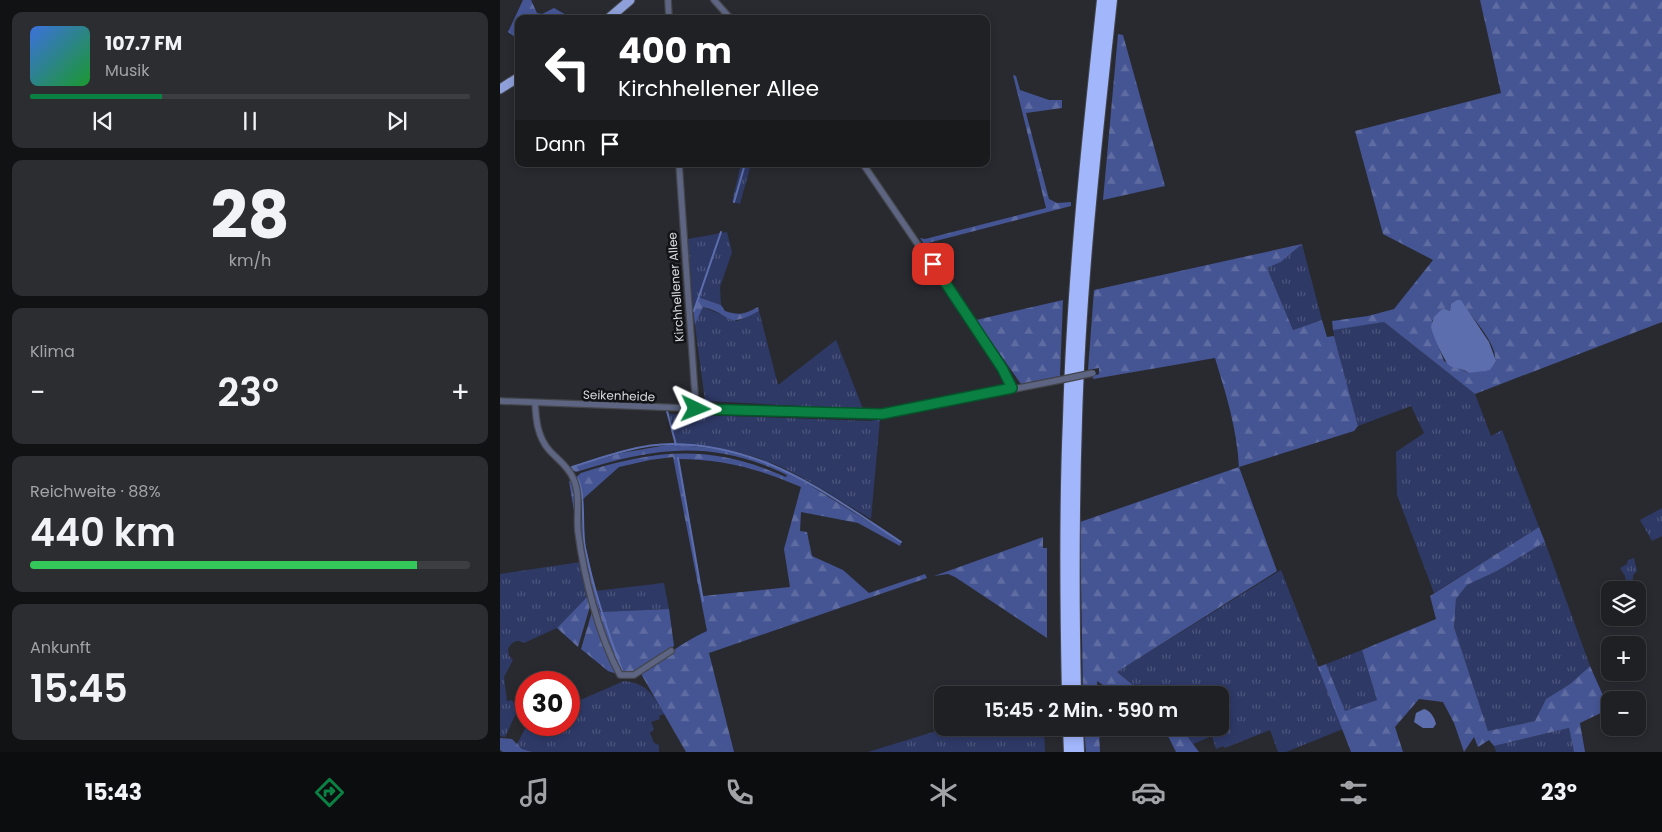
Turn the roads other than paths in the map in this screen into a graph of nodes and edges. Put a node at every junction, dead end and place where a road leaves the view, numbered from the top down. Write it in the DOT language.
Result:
graph roads {
  1 [pos="630,0"];
  2 [pos="668,0"];
  3 [pos="714,0"];
  4 [pos="1102,0"];
  5 [pos="1112,0"];
  6 [pos="613,15"];
  7 [pos="669,15"];
  8 [pos="727,15"];
  9 [pos="515,80"];
  10 [pos="500,89"];
  11 [pos="679,167"];
  12 [pos="865,167"];
  13 [pos="1093,373"];
  14 [pos="1012,388"];
  15 [pos="500,401"];
  16 [pos="536,403"];
  17 [pos="696,409"];
  18 [pos="671,651"];
  19 [pos="1067,686"];
  20 [pos="1076,686"];
  21 [pos="1068,736"];
  22 [pos="1078,736"];
  23 [pos="1069,752"];
  24 [pos="1079,752"];
  1 -- 6 [label="main road"];
  2 -- 7 [label="street"];
  3 -- 8 [label="street"];
  4 -- 19 [label="highway"];
  5 -- 20 [label="highway"];
  9 -- 10 [label="main road"];
  11 -- 17 [label="street, Kirchhellener Allee"];
  12 -- 14 [label="street"];
  13 -- 14 [label="street, Seikenheide, bridge"];
  14 -- 17 [label="street, Seikenheide"];
  15 -- 16 [label="street, Seikenheide"];
  16 -- 17 [label="street, Seikenheide"];
  16 -- 18 [label="street"];
  21 -- 23 [label="highway"];
  22 -- 24 [label="highway"];
}
